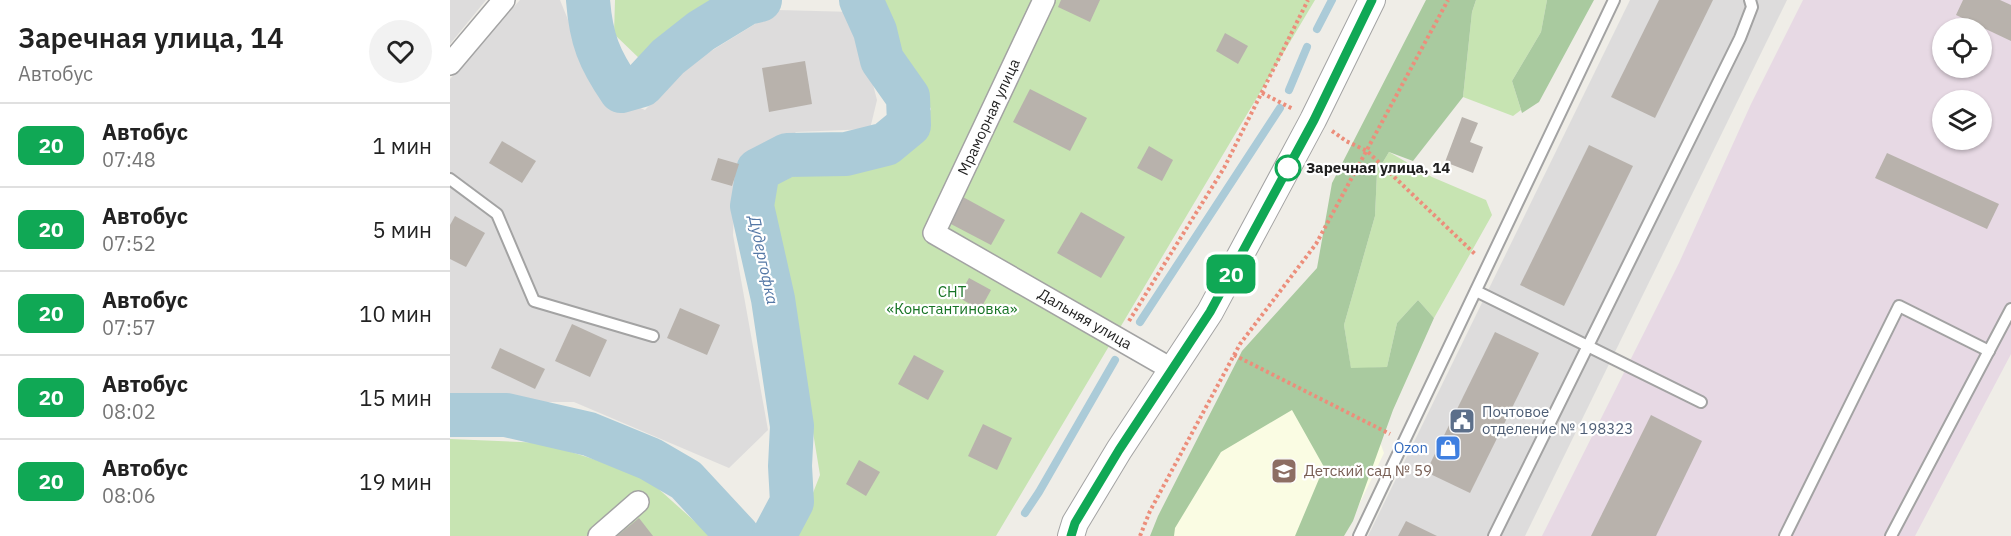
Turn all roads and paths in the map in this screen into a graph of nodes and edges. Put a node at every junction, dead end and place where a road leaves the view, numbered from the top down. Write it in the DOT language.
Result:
graph roads {
  1 [pos="504,0"];
  2 [pos="1044,0"];
  3 [pos="1308,0"];
  4 [pos="1372,0"];
  5 [pos="1448,0"];
  6 [pos="1614,0"];
  7 [pos="1750,0"];
  8 [pos="450,64"];
  9 [pos="1262,93"];
  10 [pos="1300,113"];
  11 [pos="1329,129"];
  12 [pos="1367,151"];
  13 [pos="450,179"];
  14 [pos="934,233"];
  15 [pos="1487,266"];
  16 [pos="1476,291"];
  17 [pos="2011,309"];
  18 [pos="653,336"];
  19 [pos="1120,338"];
  20 [pos="1588,345"];
  21 [pos="1989,351"];
  22 [pos="1234,355"];
  23 [pos="1173,370"];
  24 [pos="1701,402"];
  25 [pos="1404,441"];
  26 [pos="638,502"];
  27 [pos="599,536"];
  28 [pos="1071,536"];
  29 [pos="1140,536"];
  30 [pos="1359,536"];
  31 [pos="1494,536"];
  32 [pos="1785,536"];
  33 [pos="1891,536"];
  1 -- 8 [label="street"];
  2 -- 14 [label="street, Мраморная улица"];
  3 -- 9 [label="path"];
  4 -- 23 [label="street"];
  5 -- 12 [label="path"];
  6 -- 15 [label="lane"];
  7 -- 20 [label="lane"];
  9 -- 10 [label="path"];
  9 -- 19 [label="path"];
  11 -- 12 [label="path"];
  12 -- 15 [label="path"];
  12 -- 22 [label="path"];
  13 -- 18 [label="lane"];
  14 -- 19 [label="street, Дальняя улица"];
  15 -- 16 [label="lane"];
  16 -- 20 [label="lane"];
  16 -- 25 [label="lane"];
  17 -- 21 [label="lane"];
  19 -- 23 [label="street, Дальняя улица"];
  20 -- 24 [label="lane"];
  20 -- 31 [label="lane"];
  21 -- 32 [label="lane"];
  21 -- 33 [label="lane"];
  22 -- 25 [label="path"];
  22 -- 29 [label="path"];
  23 -- 28 [label="street"];
  25 -- 30 [label="lane"];
  26 -- 27 [label="street"];
}
